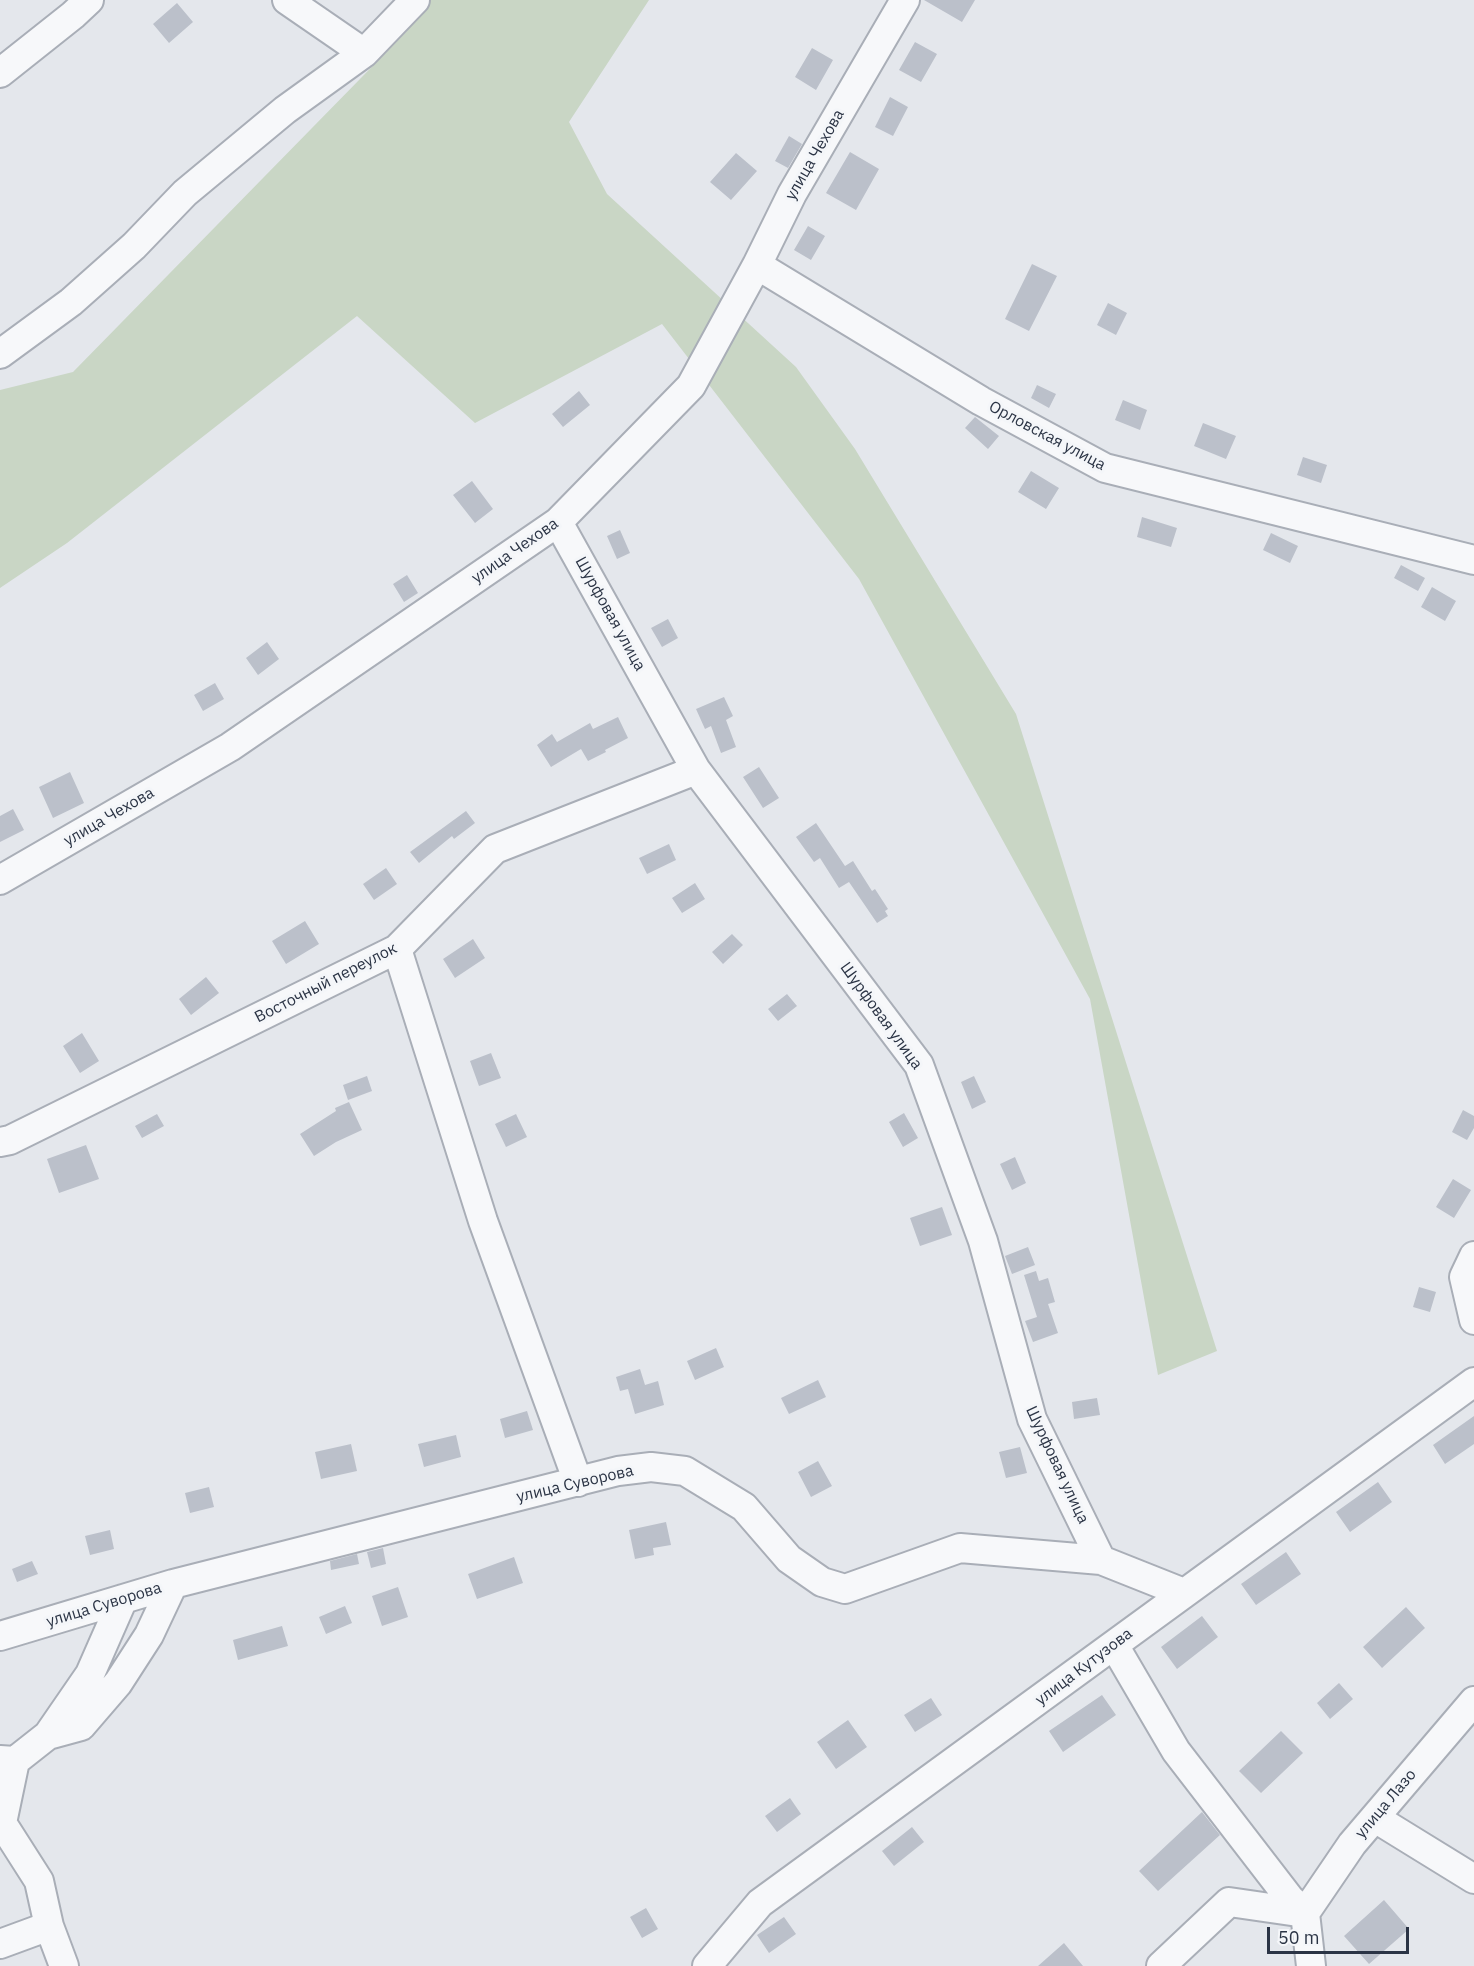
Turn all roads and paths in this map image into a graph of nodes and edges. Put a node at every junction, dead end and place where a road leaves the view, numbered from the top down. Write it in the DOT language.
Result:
graph roads {
  1 [pos="89,0"];
  2 [pos="287,0"];
  3 [pos="415,0"];
  4 [pos="905,0"];
  5 [pos="364,53"];
  6 [pos="0,73"];
  7 [pos="757,265"];
  8 [pos="0,354"];
  9 [pos="558,522"];
  10 [pos="1474,560"];
  11 [pos="696,770"];
  12 [pos="0,880"];
  13 [pos="397,949"];
  14 [pos="0,1142"];
  15 [pos="1474,1256"];
  16 [pos="1474,1320"];
  17 [pos="1474,1382"];
  18 [pos="578,1482"];
  19 [pos="1101,1560"];
  20 [pos="174,1584"];
  21 [pos="1184,1593"];
  22 [pos="123,1599"];
  23 [pos="0,1636"];
  24 [pos="1114,1645"];
  25 [pos="1474,1701"];
  26 [pos="48,1734"];
  27 [pos="7,1761"];
  28 [pos="1375,1818"];
  29 [pos="1,1823"];
  30 [pos="1474,1879"];
  31 [pos="1305,1913"];
  32 [pos="49,1926"];
  33 [pos="0,1944"];
  34 [pos="64,1966"];
  35 [pos="707,1966"];
  36 [pos="1161,1966"];
  37 [pos="1311,1966"];
  1 -- 6 [label="street"];
  2 -- 5 [label="street"];
  3 -- 5 [label="street"];
  4 -- 7 [label="street, улица Чехова"];
  5 -- 8 [label="street"];
  7 -- 9 [label="street, улица Чехова"];
  7 -- 10 [label="street, Орловская улица"];
  9 -- 11 [label="street, Шурфовая улица"];
  9 -- 12 [label="street, улица Чехова"];
  11 -- 13 [label="street, Восточный переулок"];
  11 -- 19 [label="street, Шурфовая улица"];
  13 -- 14 [label="street, Восточный переулок"];
  13 -- 18 [label="street"];
  15 -- 16 [label="street"];
  17 -- 21 [label="street, улица Кутузова"];
  18 -- 19 [label="street, улица Суворова"];
  18 -- 20 [label="street, улица Суворова"];
  19 -- 21 [label="street, улица Суворова"];
  20 -- 22 [label="street, улица Суворова"];
  20 -- 26 [label="street"];
  21 -- 24 [label="street, улица Кутузова"];
  22 -- 23 [label="street, улица Суворова"];
  22 -- 26 [label="street"];
  24 -- 31 [label="street"];
  24 -- 35 [label="street, улица Кутузова"];
  25 -- 28 [label="street, улица Лазо"];
  26 -- 27 [label="street"];
  27 -- 29 [label="street"];
  28 -- 30 [label="street"];
  28 -- 31 [label="street, улица Лазо"];
  29 -- 32 [label="street"];
  31 -- 36 [label="street"];
  31 -- 37 [label="street"];
  32 -- 33 [label="street"];
  32 -- 34 [label="street"];
}
